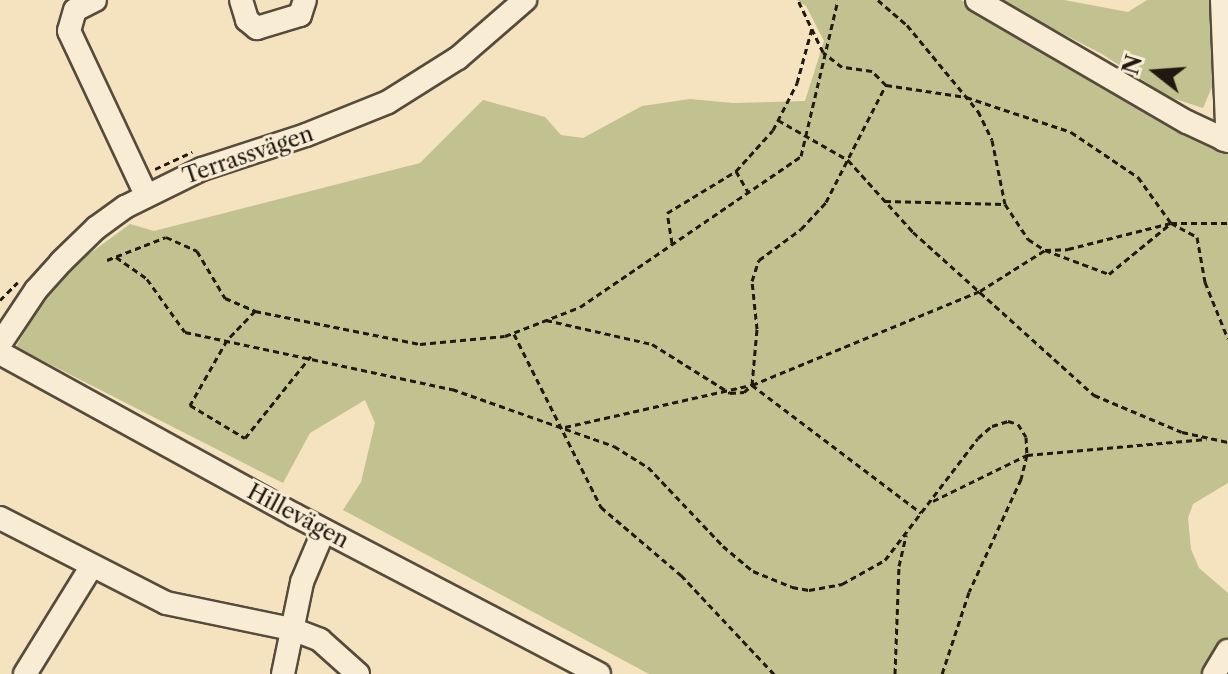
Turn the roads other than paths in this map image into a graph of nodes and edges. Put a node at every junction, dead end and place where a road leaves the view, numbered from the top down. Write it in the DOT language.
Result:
graph roads {
  1 [pos="95,0"];
  2 [pos="241,0"];
  3 [pos="305,0"];
  4 [pos="525,0"];
  5 [pos="977,0"];
  6 [pos="1222,0"];
  7 [pos="1226,140"];
  8 [pos="146,195"];
  9 [pos="0,344"];
  10 [pos="0,353"];
  11 [pos="0,518"];
  12 [pos="324,530"];
  13 [pos="91,567"];
  14 [pos="292,629"];
  15 [pos="1228,651"];
  16 [pos="572,668"];
  17 [pos="25,674"];
  18 [pos="283,674"];
  19 [pos="358,674"];
  20 [pos="599,674"];
  21 [pos="1214,674"];
  1 -- 8 [label="street"];
  2 -- 3 [label="street"];
  4 -- 8 [label="street, Terrassvägen"];
  5 -- 7 [label="street"];
  6 -- 7 [label="street"];
  8 -- 9 [label="street, Terrassvägen"];
  10 -- 12 [label="street, Hillevägen"];
  11 -- 13 [label="street"];
  12 -- 14 [label="street"];
  12 -- 16 [label="street, Hillevägen"];
  13 -- 14 [label="street"];
  13 -- 17 [label="street"];
  14 -- 18 [label="street"];
  14 -- 19 [label="street"];
  15 -- 21 [label="street"];
  16 -- 20 [label="street, Hillevägen"];
}
